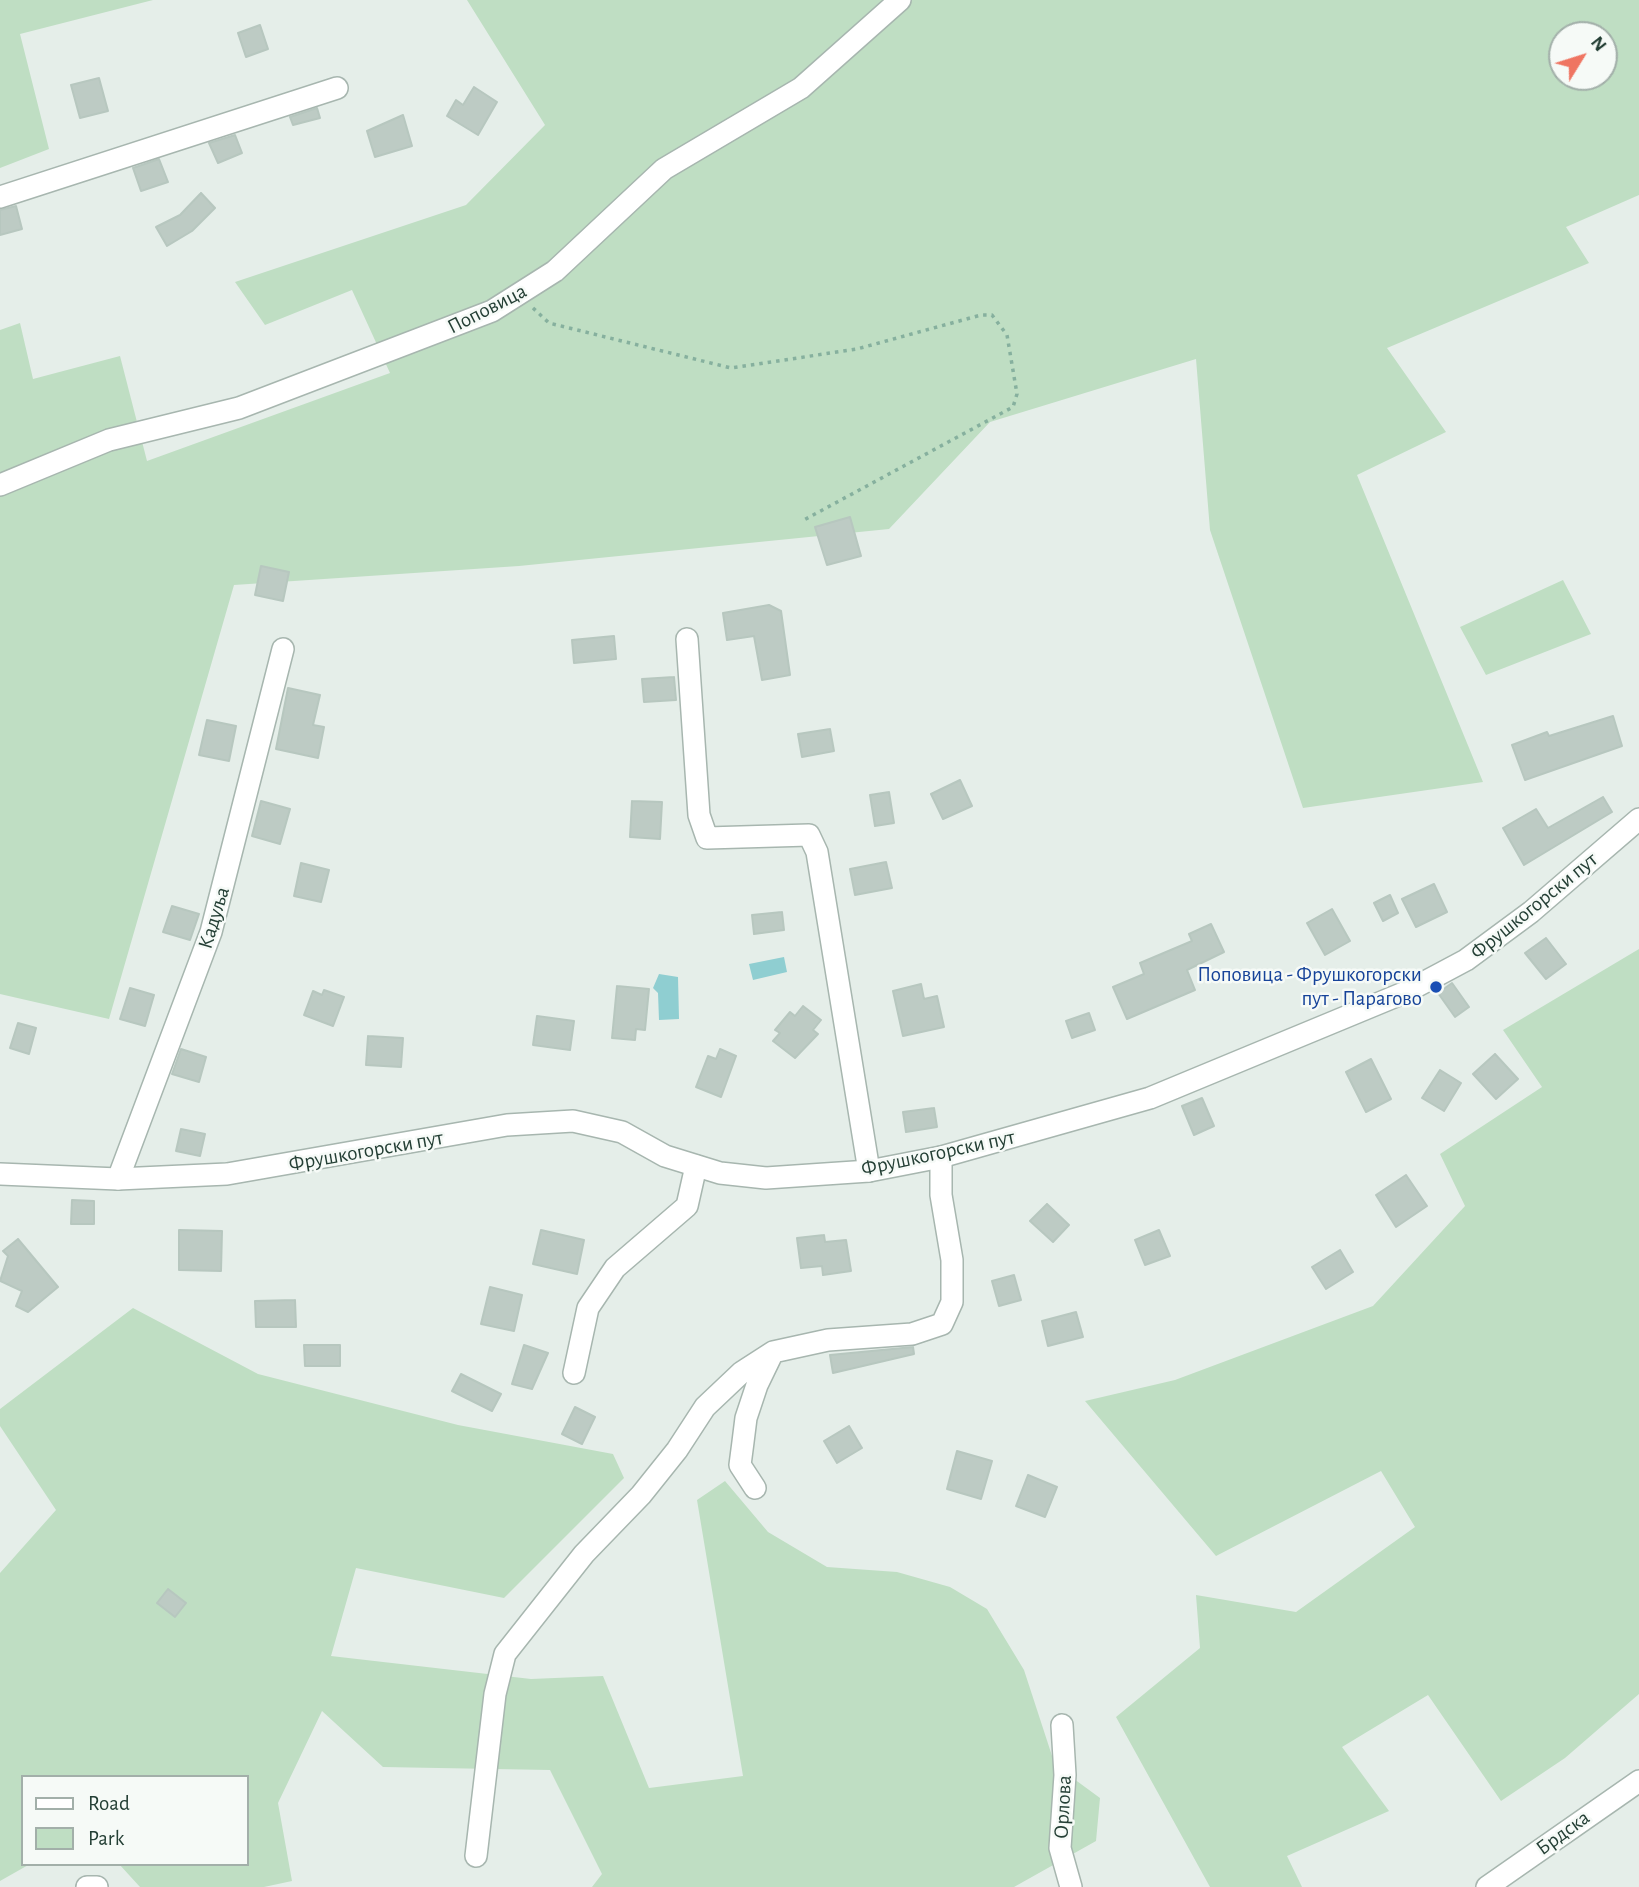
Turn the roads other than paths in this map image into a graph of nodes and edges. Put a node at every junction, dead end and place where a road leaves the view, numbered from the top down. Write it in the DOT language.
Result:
graph roads {
  1 [pos="900,0"];
  2 [pos="337,88"];
  3 [pos="0,197"];
  4 [pos="0,485"];
  5 [pos="687,639"];
  6 [pos="283,649"];
  7 [pos="1639,818"];
  8 [pos="941,1157"];
  9 [pos="696,1166"];
  10 [pos="869,1171"];
  11 [pos="0,1174"];
  12 [pos="118,1179"];
  13 [pos="773,1352"];
  14 [pos="574,1373"];
  15 [pos="755,1488"];
  16 [pos="1062,1725"];
  17 [pos="1639,1781"];
  18 [pos="476,1856"];
  19 [pos="87,1887"];
  20 [pos="97,1887"];
  21 [pos="1072,1887"];
  22 [pos="1487,1887"];
  1 -- 4 [label="street, Поповица"];
  2 -- 3 [label="street"];
  5 -- 10 [label="street"];
  6 -- 12 [label="street, Кадуља"];
  7 -- 8 [label="street, Фрушкогорски пут"];
  8 -- 10 [label="street, Фрушкогорски пут"];
  8 -- 13 [label="street"];
  9 -- 10 [label="street, Фрушкогорски пут"];
  9 -- 12 [label="street, Фрушкогорски пут"];
  9 -- 14 [label="street"];
  11 -- 12 [label="street, Фрушкогорски пут"];
  13 -- 15 [label="street"];
  13 -- 18 [label="street"];
  16 -- 21 [label="street, Орлова"];
  17 -- 22 [label="street, Брдска"];
  19 -- 20 [label="street"];
}
